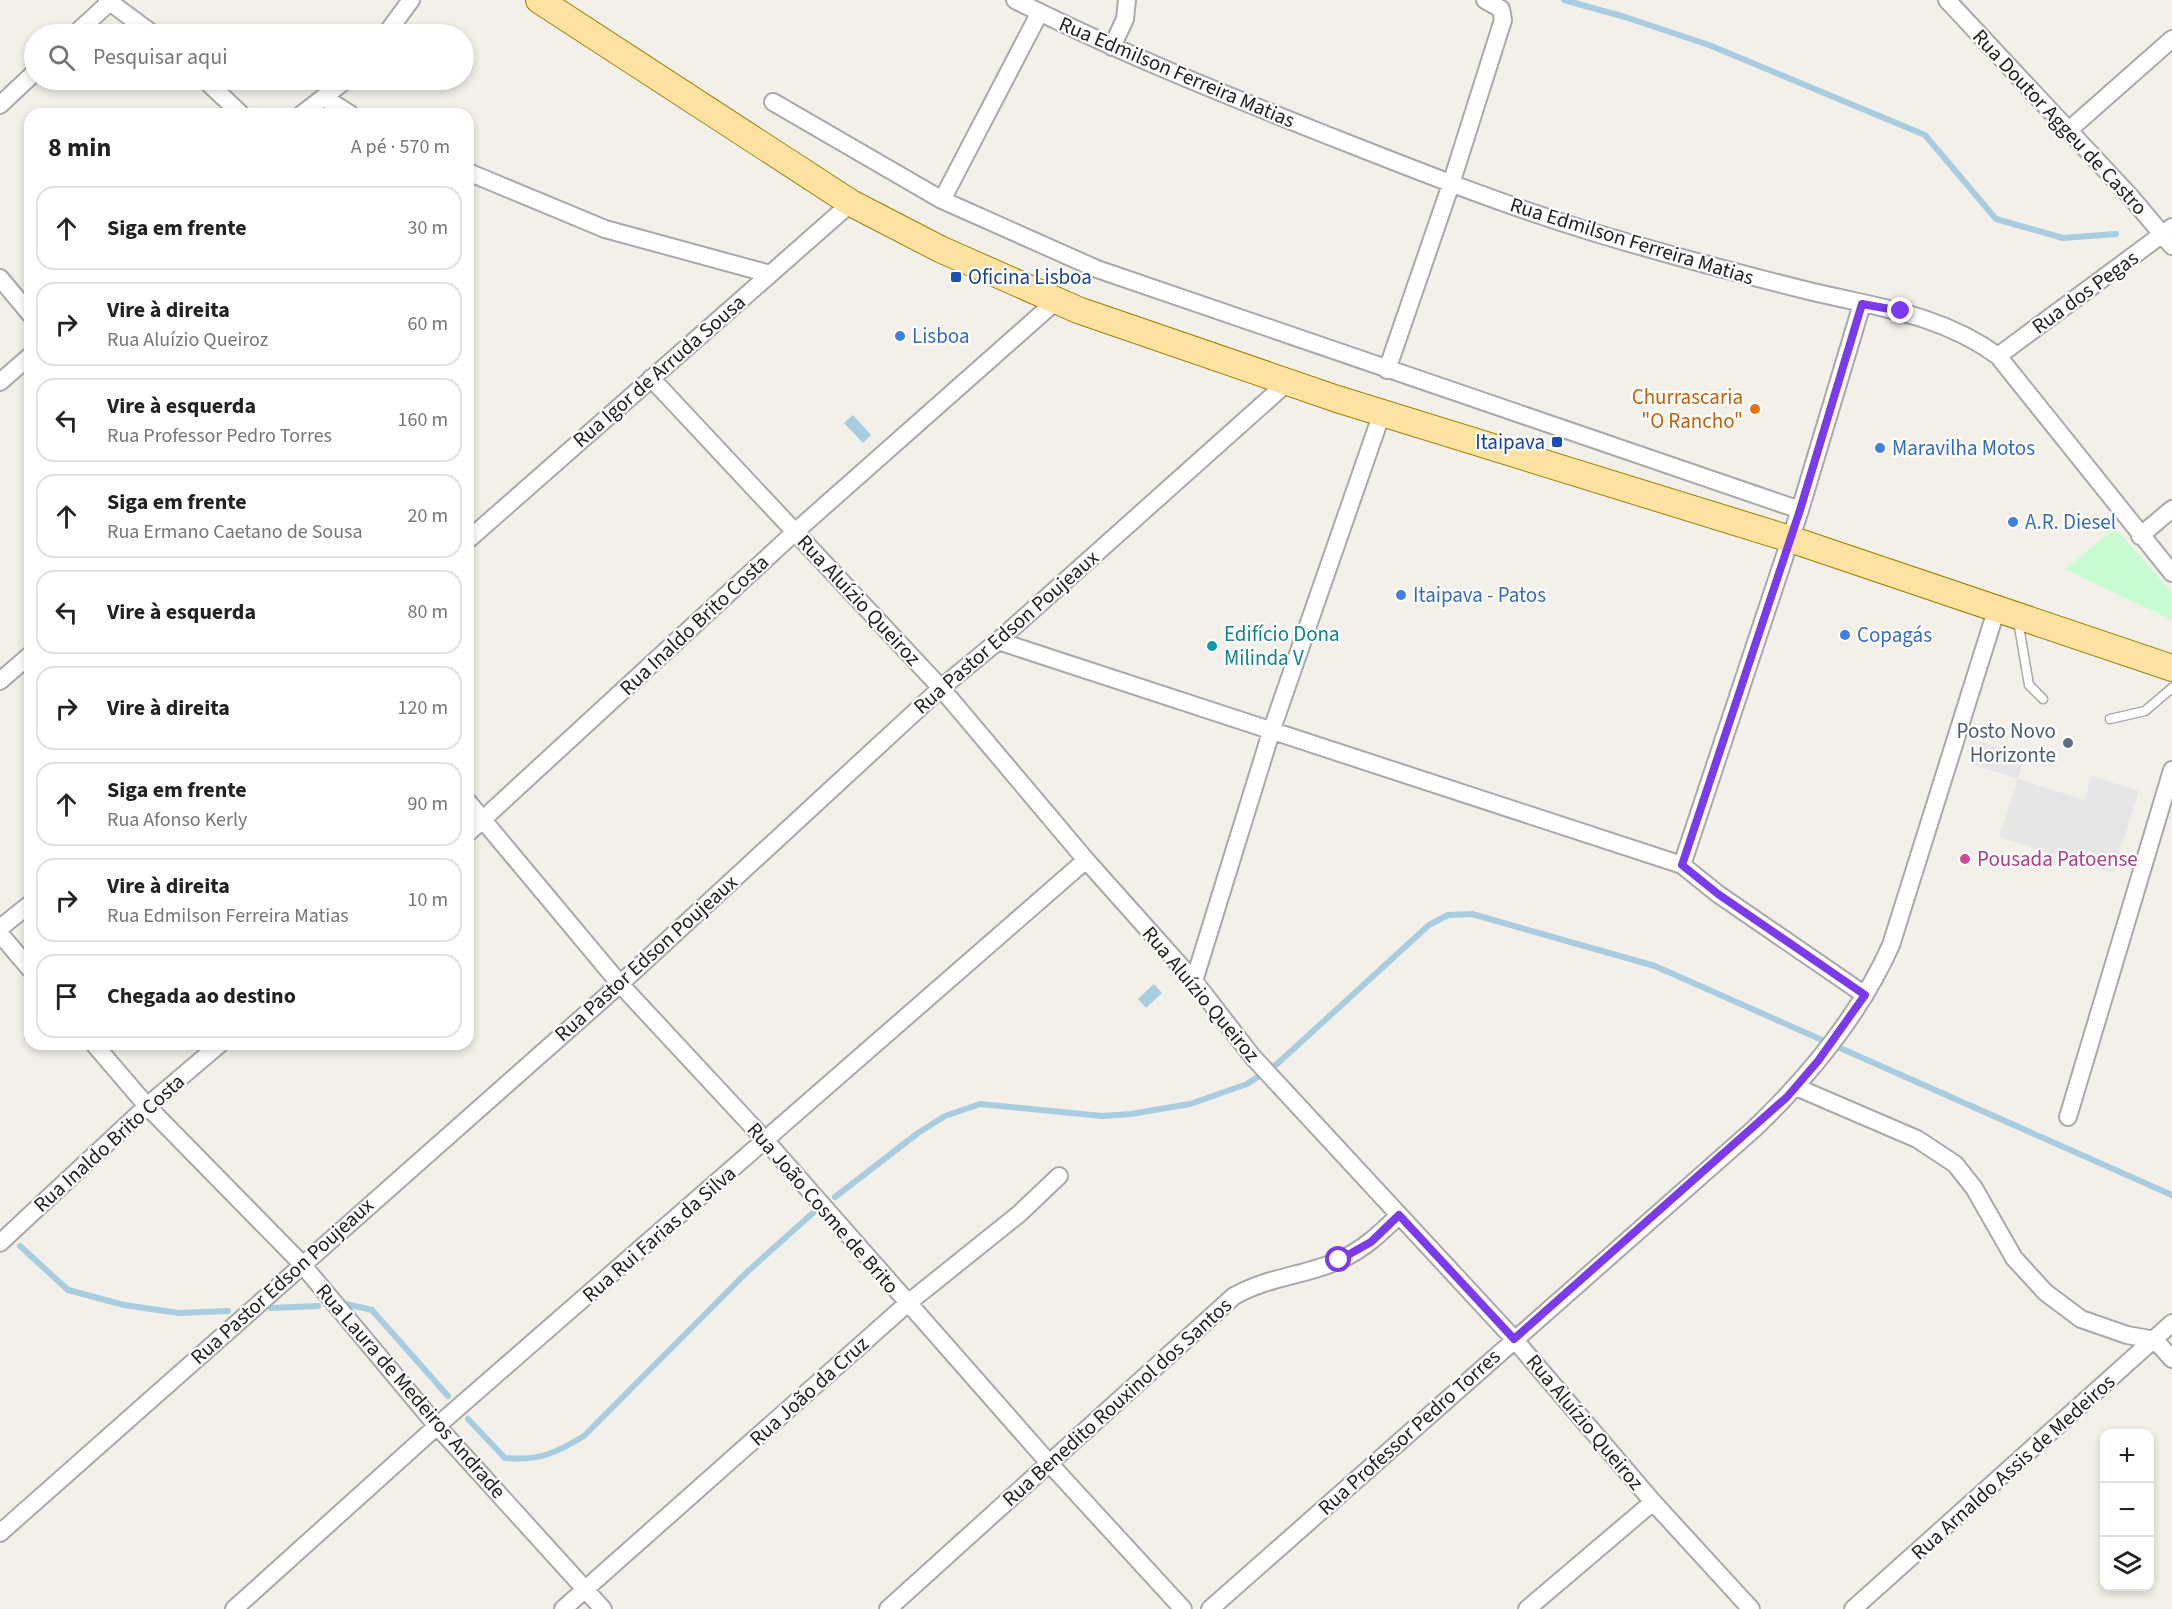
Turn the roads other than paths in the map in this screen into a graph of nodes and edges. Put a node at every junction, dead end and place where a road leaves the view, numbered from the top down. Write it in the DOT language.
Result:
graph roads {
  1 [pos="411,0"];
  2 [pos="539,0"];
  3 [pos="1015,0"];
  4 [pos="1127,0"];
  5 [pos="1485,0"];
  6 [pos="1947,0"];
  7 [pos="110,1"];
  8 [pos="1040,12"];
  9 [pos="86,24"];
  10 [pos="140,24"];
  11 [pos="393,24"];
  12 [pos="2172,39"];
  13 [pos="1112,47"];
  14 [pos="24,82"];
  15 [pos="216,90"];
  16 [pos="334,90"];
  17 [pos="325,98"];
  18 [pos="773,102"];
  19 [pos="0,105"];
  20 [pos="235,108"];
  21 [pos="311,108"];
  22 [pos="341,108"];
  23 [pos="2070,129"];
  24 [pos="474,174"];
  25 [pos="1451,184"];
  26 [pos="942,200"];
  27 [pos="851,203"];
  28 [pos="2169,236"];
  29 [pos="770,274"];
  30 [pos="0,278"];
  31 [pos="1056,301"];
  32 [pos="1862,304"];
  33 [pos="24,307"];
  34 [pos="1998,356"];
  35 [pos="24,361"];
  36 [pos="1387,370"];
  37 [pos="651,378"];
  38 [pos="1289,381"];
  39 [pos="0,382"];
  40 [pos="1382,413"];
  41 [pos="2172,509"];
  42 [pos="1800,510"];
  43 [pos="795,532"];
  44 [pos="474,535"];
  45 [pos="2140,536"];
  46 [pos="1790,539"];
  47 [pos="2172,573"];
  48 [pos="2007,614"];
  49 [pos="998,641"];
  50 [pos="24,660"];
  51 [pos="2172,668"];
  52 [pos="0,681"];
  53 [pos="941,688"];
  54 [pos="2172,688"];
  55 [pos="2043,699"];
  56 [pos="2110,719"];
  57 [pos="1272,729"];
  58 [pos="2172,770"];
  59 [pos="474,808"];
  60 [pos="484,819"];
  61 [pos="474,828"];
  62 [pos="1086,860"];
  63 [pos="1682,865"];
  64 [pos="24,909"];
  65 [pos="0,928"];
  66 [pos="0,934"];
  67 [pos="24,962"];
  68 [pos="1194,981"];
  69 [pos="620,984"];
  70 [pos="1865,995"];
  71 [pos="99,1050"];
  72 [pos="213,1050"];
  73 [pos="1796,1087"];
  74 [pos="147,1106"];
  75 [pos="2068,1117"];
  76 [pos="766,1141"];
  77 [pos="1059,1176"];
  78 [pos="1399,1215"];
  79 [pos="0,1243"];
  80 [pos="301,1263"];
  81 [pos="908,1303"];
  82 [pos="2172,1323"];
  83 [pos="1514,1339"];
  84 [pos="2155,1340"];
  85 [pos="2172,1359"];
  86 [pos="436,1426"];
  87 [pos="1049,1463"];
  88 [pos="1653,1502"];
  89 [pos="0,1533"];
  90 [pos="584,1589"];
  91 [pos="894,1604"];
  92 [pos="234,1609"];
  93 [pos="563,1609"];
  94 [pos="603,1609"];
  95 [pos="913,1609"];
  96 [pos="1183,1609"];
  97 [pos="1210,1609"];
  98 [pos="1527,1609"];
  99 [pos="1751,1609"];
  100 [pos="1853,1609"];
  1 -- 11 [label="street"];
  2 -- 27 [label="main road"];
  3 -- 8 [label="street, Rua Edmilson Ferreira Matias"];
  4 -- 13 [label="street"];
  5 -- 25 [label="street"];
  6 -- 23 [label="street, Rua Doutor Aggeu de Castro"];
  7 -- 9 [label="street"];
  7 -- 10 [label="street"];
  8 -- 13 [label="street, Rua Edmilson Ferreira Matias"];
  8 -- 26 [label="street"];
  12 -- 23 [label="street"];
  13 -- 25 [label="street, Rua Edmilson Ferreira Matias"];
  14 -- 19 [label="street"];
  15 -- 20 [label="street"];
  16 -- 17 [label="street"];
  17 -- 21 [label="street"];
  17 -- 22 [label="street"];
  18 -- 26 [label="street"];
  23 -- 28 [label="street, Rua Doutor Aggeu de Castro"];
  24 -- 29 [label="street"];
  25 -- 32 [label="street, Rua Edmilson Ferreira Matias"];
  25 -- 36 [label="street"];
  26 -- 36 [label="street"];
  27 -- 29 [label="street, Rua Igor de Arruda Sousa"];
  27 -- 31 [label="main road"];
  28 -- 34 [label="street, Rua dos Pegas"];
  29 -- 37 [label="street, Rua Igor de Arruda Sousa"];
  30 -- 33 [label="street"];
  31 -- 38 [label="main road"];
  31 -- 43 [label="street, Rua Inaldo Brito Costa"];
  32 -- 34 [label="street, Rua Edmilson Ferreira Matias"];
  32 -- 42 [label="street"];
  34 -- 45 [label="street, Rua Edmilson Ferreira Matias"];
  35 -- 39 [label="street"];
  36 -- 42 [label="street"];
  37 -- 43 [label="street, Rua Aluízio Queiroz"];
  37 -- 44 [label="street, Rua Igor de Arruda Sousa"];
  38 -- 40 [label="main road"];
  38 -- 49 [label="street, Rua Pastor Edson Poujeaux"];
  40 -- 46 [label="main road"];
  40 -- 57 [label="street"];
  41 -- 45 [label="street"];
  42 -- 46 [label="street"];
  43 -- 53 [label="street, Rua Aluízio Queiroz"];
  43 -- 60 [label="street, Rua Inaldo Brito Costa"];
  45 -- 47 [label="street, Rua Edmilson Ferreira Matias"];
  46 -- 48 [label="main road"];
  46 -- 63 [label="street"];
  48 -- 51 [label="main road"];
  48 -- 55 [label="lane"];
  48 -- 70 [label="street, Rua Professor Pedro Torres"];
  49 -- 53 [label="street, Rua Pastor Edson Poujeaux"];
  49 -- 57 [label="street"];
  50 -- 52 [label="street"];
  53 -- 62 [label="street, Rua Aluízio Queiroz"];
  53 -- 69 [label="street, Rua Pastor Edson Poujeaux"];
  54 -- 56 [label="lane"];
  57 -- 63 [label="street"];
  57 -- 68 [label="street"];
  58 -- 75 [label="street"];
  59 -- 60 [label="street, Rua João Cosme de Brito"];
  60 -- 61 [label="street, Rua Inaldo Brito Costa"];
  60 -- 69 [label="street, Rua João Cosme de Brito"];
  62 -- 68 [label="street, Rua Aluízio Queiroz"];
  62 -- 76 [label="street, Rua Rui Farias da Silva"];
  63 -- 70 [label="street"];
  64 -- 65 [label="street"];
  66 -- 67 [label="street"];
  68 -- 78 [label="street, Rua Aluízio Queiroz"];
  69 -- 76 [label="street, Rua João Cosme de Brito"];
  69 -- 80 [label="street, Rua Pastor Edson Poujeaux"];
  70 -- 73 [label="street, Rua Professor Pedro Torres"];
  71 -- 74 [label="street, Rua Laura de Medeiros Andrade"];
  72 -- 74 [label="street, Rua Inaldo Brito Costa"];
  73 -- 83 [label="street, Rua Professor Pedro Torres"];
  73 -- 84 [label="street"];
  74 -- 79 [label="street, Rua Inaldo Brito Costa"];
  74 -- 80 [label="street, Rua Laura de Medeiros Andrade"];
  76 -- 81 [label="street, Rua João Cosme de Brito"];
  76 -- 86 [label="street, Rua Rui Farias da Silva"];
  77 -- 81 [label="street, Rua João da Cruz"];
  78 -- 83 [label="street, Rua Aluízio Queiroz"];
  78 -- 87 [label="street, Rua Benedito Rouxinol dos Santos"];
  80 -- 86 [label="street, Rua Laura de Medeiros Andrade"];
  80 -- 89 [label="street, Rua Pastor Edson Poujeaux"];
  81 -- 87 [label="street, Rua João Cosme de Brito"];
  81 -- 90 [label="street, Rua João da Cruz"];
  82 -- 84 [label="street, Rua Arnaldo Assis de Medeiros"];
  83 -- 88 [label="street, Rua Aluízio Queiroz"];
  83 -- 97 [label="street, Rua Professor Pedro Torres"];
  84 -- 85 [label="street"];
  84 -- 100 [label="street, Rua Arnaldo Assis de Medeiros"];
  86 -- 90 [label="street, Rua Laura de Medeiros Andrade"];
  86 -- 92 [label="street, Rua Rui Farias da Silva"];
  87 -- 91 [label="street, Rua Benedito Rouxinol dos Santos"];
  87 -- 96 [label="street, Rua João Cosme de Brito"];
  88 -- 98 [label="street"];
  88 -- 99 [label="street, Rua Aluízio Queiroz"];
  90 -- 93 [label="street, Rua João da Cruz"];
  90 -- 94 [label="street, Rua Laura de Medeiros Andrade"];
  91 -- 95 [label="street"];
}
